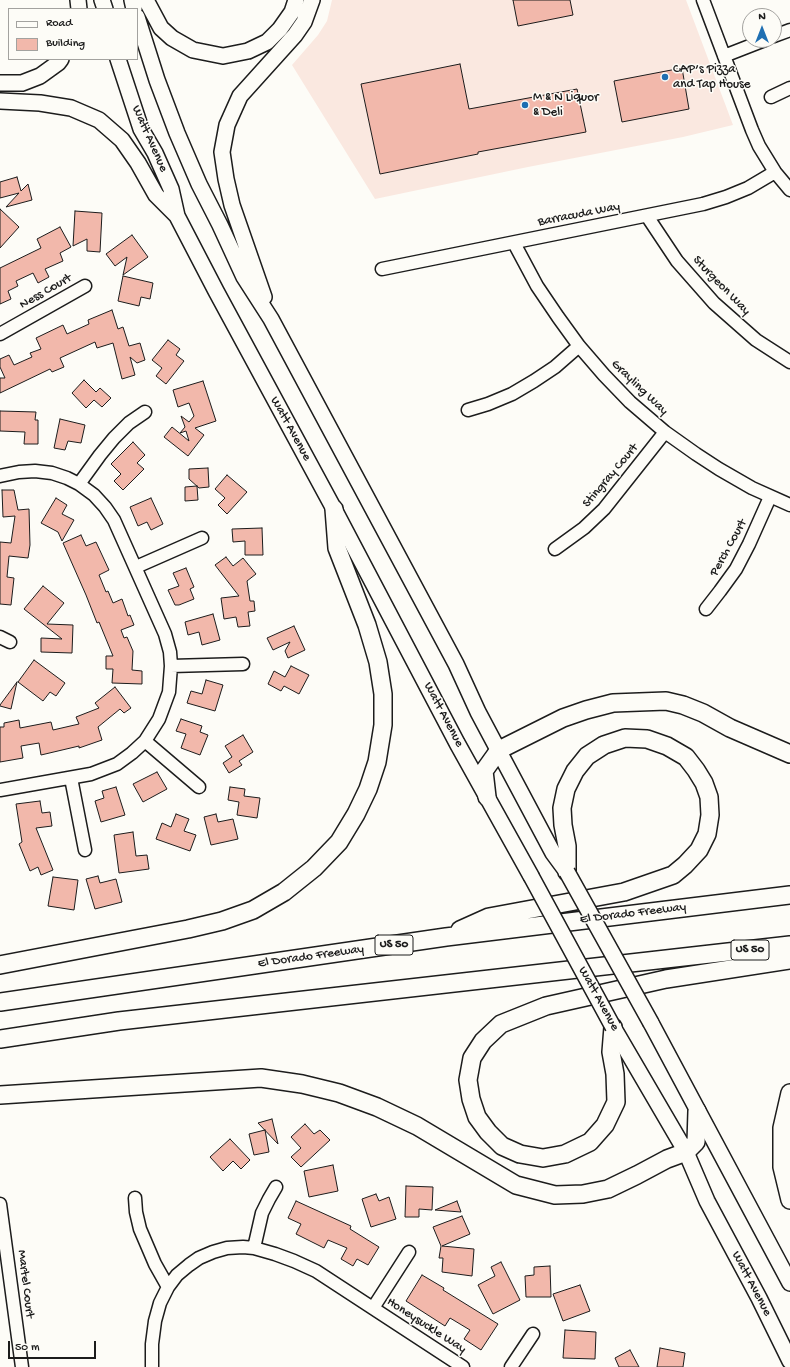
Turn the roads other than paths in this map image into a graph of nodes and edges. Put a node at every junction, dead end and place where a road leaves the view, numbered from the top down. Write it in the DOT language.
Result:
graph roads {
  1 [pos="146,0"];
  2 [pos="296,0"];
  3 [pos="312,0"];
  4 [pos="703,0"];
  5 [pos="138,21"];
  6 [pos="744,48"];
  7 [pos="724,56"];
  8 [pos="60,60"];
  9 [pos="118,60"];
  10 [pos="0,84"];
  11 [pos="790,88"];
  12 [pos="771,97"];
  13 [pos="0,101"];
  14 [pos="775,172"];
  15 [pos="790,190"];
  16 [pos="177,216"];
  17 [pos="647,216"];
  18 [pos="514,243"];
  19 [pos="382,269"];
  20 [pos="85,286"];
  21 [pos="271,319"];
  22 [pos="0,334"];
  23 [pos="579,346"];
  24 [pos="790,362"];
  25 [pos="468,410"];
  26 [pos="144,412"];
  27 [pos="665,432"];
  28 [pos="0,476"];
  29 [pos="79,484"];
  30 [pos="770,497"];
  31 [pos="790,505"];
  32 [pos="334,509"];
  33 [pos="202,538"];
  34 [pos="555,549"];
  35 [pos="136,567"];
  36 [pos="706,609"];
  37 [pos="243,664"];
  38 [pos="171,666"];
  39 [pos="145,740"];
  40 [pos="499,750"];
  41 [pos="790,754"];
  42 [pos="71,778"];
  43 [pos="199,787"];
  44 [pos="0,790"];
  45 [pos="487,798"];
  46 [pos="85,850"];
  47 [pos="567,872"];
  48 [pos="790,894"];
  49 [pos="446,937"];
  50 [pos="790,945"];
  51 [pos="790,960"];
  52 [pos="0,965"];
  53 [pos="0,1002"];
  54 [pos="614,1027"];
  55 [pos="0,1039"];
  56 [pos="0,1095"];
  57 [pos="789,1095"];
  58 [pos="697,1111"];
  59 [pos="686,1152"];
  60 [pos="276,1188"];
  61 [pos="135,1198"];
  62 [pos="790,1200"];
  63 [pos="0,1204"];
  64 [pos="254,1248"];
  65 [pos="409,1252"];
  66 [pos="790,1283"];
  67 [pos="168,1287"];
  68 [pos="373,1308"];
  69 [pos="533,1334"];
  70 [pos="790,1361"];
  71 [pos="22,1367"];
  72 [pos="152,1367"];
  73 [pos="464,1367"];
  74 [pos="511,1367"];
  1 -- 2 [label="main road"];
  3 -- 21 [label="main road"];
  4 -- 7 [label="street"];
  5 -- 21 [label="main road"];
  6 -- 7 [label="street"];
  7 -- 14 [label="street"];
  8 -- 10 [label="main road"];
  9 -- 16 [label="main road, Watt Avenue"];
  11 -- 12 [label="street"];
  13 -- 16 [label="main road"];
  14 -- 15 [label="street"];
  14 -- 17 [label="street, Barracuda Way"];
  16 -- 32 [label="main road, Watt Avenue"];
  17 -- 18 [label="street, Barracuda Way"];
  17 -- 24 [label="street, Sturgeon Way"];
  18 -- 19 [label="street, Barracuda Way"];
  18 -- 23 [label="street, Grayling Way"];
  20 -- 22 [label="street, Ness Court"];
  21 -- 40 [label="main road"];
  23 -- 25 [label="street"];
  23 -- 27 [label="street, Grayling Way"];
  26 -- 29 [label="street"];
  27 -- 30 [label="street, Grayling Way"];
  27 -- 34 [label="street, Stingray Court"];
  28 -- 29 [label="street"];
  29 -- 35 [label="street"];
  30 -- 31 [label="street, Grayling Way"];
  30 -- 36 [label="street, Perch Court"];
  32 -- 45 [label="main road, Watt Avenue"];
  32 -- 52 [label="highway"];
  33 -- 35 [label="street"];
  35 -- 38 [label="street"];
  37 -- 38 [label="street"];
  38 -- 39 [label="street"];
  39 -- 42 [label="street"];
  39 -- 43 [label="street"];
  40 -- 41 [label="highway"];
  40 -- 45 [label="highway"];
  40 -- 47 [label="main road"];
  42 -- 44 [label="street"];
  42 -- 46 [label="street"];
  45 -- 54 [label="main road, Watt Avenue, bridge"];
  47 -- 49 [label="highway"];
  47 -- 58 [label="main road, bridge"];
  48 -- 49 [label="highway, El Dorado Freeway / US 50"];
  49 -- 53 [label="highway, El Dorado Freeway / US 50"];
  50 -- 55 [label="highway, US 50"];
  51 -- 54 [label="highway"];
  54 -- 59 [label="main road, Watt Avenue"];
  56 -- 59 [label="highway"];
  57 -- 62 [label="highway"];
  58 -- 59 [label="highway"];
  58 -- 66 [label="main road"];
  59 -- 70 [label="main road, Watt Avenue"];
  60 -- 64 [label="street"];
  61 -- 67 [label="street"];
  63 -- 71 [label="street, Martel Court"];
  64 -- 67 [label="street, Honeysuckle Way"];
  64 -- 68 [label="street, Honeysuckle Way"];
  65 -- 68 [label="street, Honeysuckle Way"];
  67 -- 72 [label="street, Honeysuckle Way"];
  68 -- 73 [label="street, Honeysuckle Way"];
  69 -- 74 [label="street"];
}
